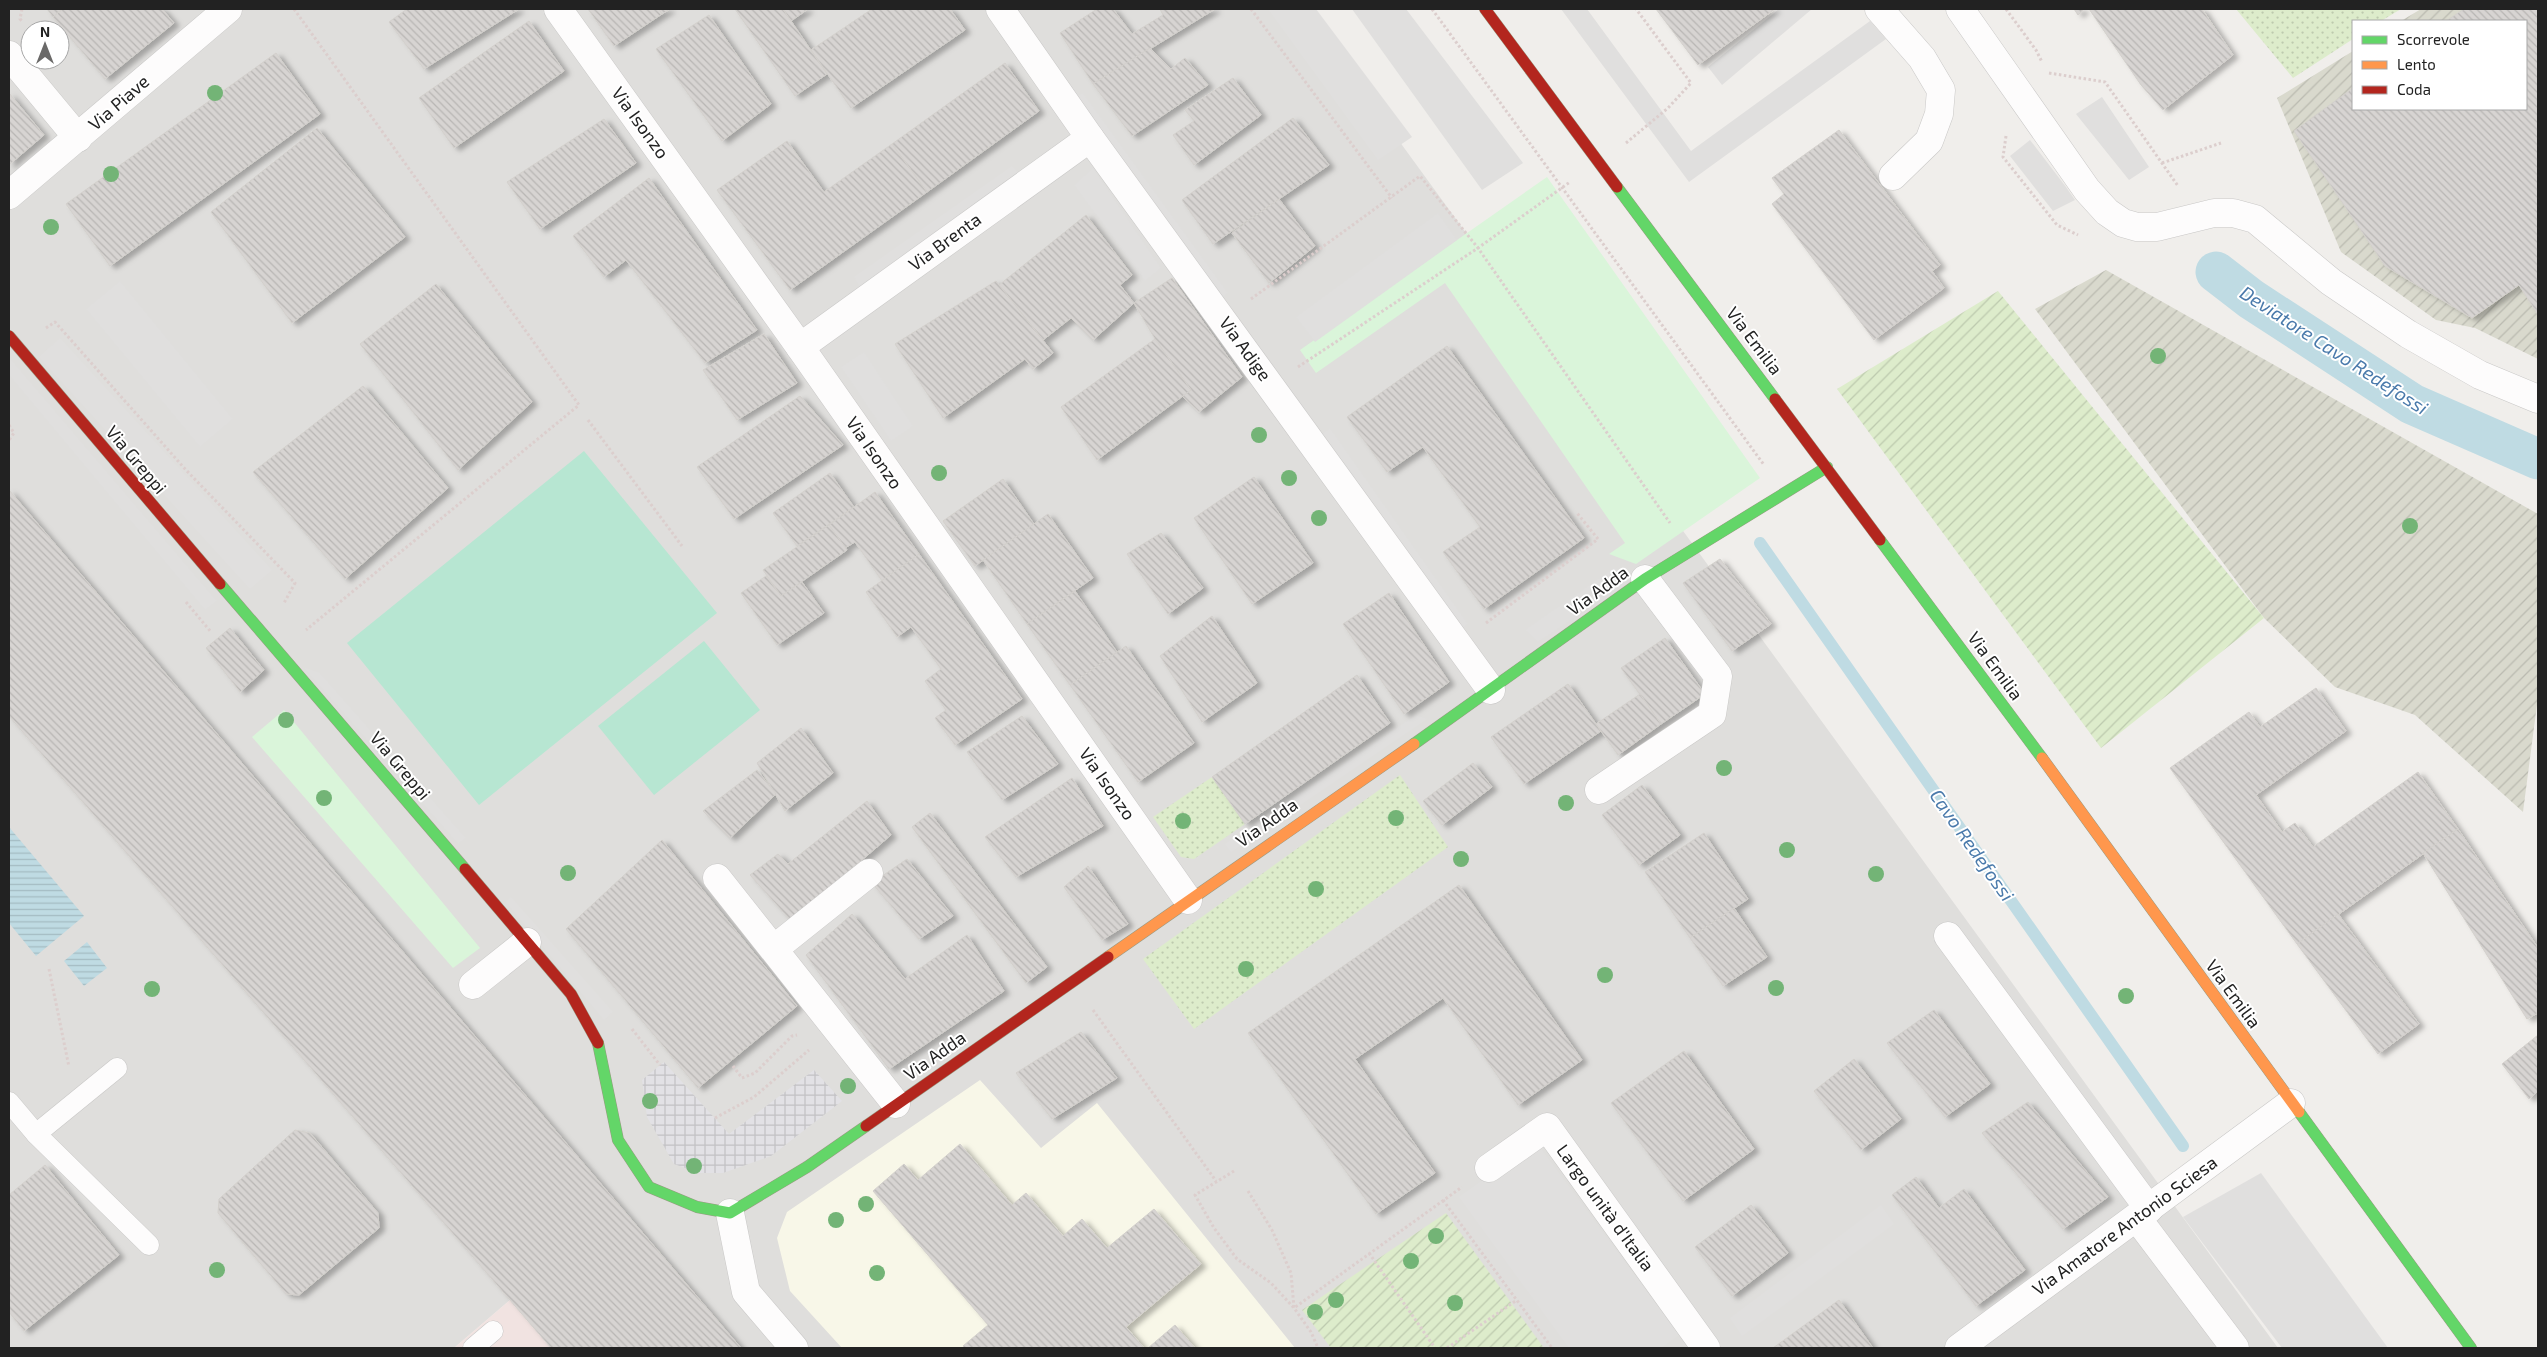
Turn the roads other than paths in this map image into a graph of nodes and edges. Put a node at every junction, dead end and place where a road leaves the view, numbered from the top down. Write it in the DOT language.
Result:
graph roads {
  1 [pos="228,9"];
  2 [pos="558,9"];
  3 [pos="1000,9"];
  4 [pos="1485,9"];
  5 [pos="1879,9"];
  6 [pos="1960,9"];
  7 [pos="9,55"];
  8 [pos="78,138"];
  9 [pos="1090,138"];
  10 [pos="1893,176"];
  11 [pos="9,195"];
  12 [pos="9,336"];
  13 [pos="800,347"];
  14 [pos="2538,399"];
  15 [pos="1826,467"];
  16 [pos="1646,579"];
  17 [pos="1491,690"];
  18 [pos="1599,790"];
  19 [pos="869,873"];
  20 [pos="717,878"];
  21 [pos="1188,900"];
  22 [pos="1948,936"];
  23 [pos="527,942"];
  24 [pos="775,948"];
  25 [pos="473,984"];
  26 [pos="117,1068"];
  27 [pos="9,1102"];
  28 [pos="2291,1103"];
  29 [pos="896,1104"];
  30 [pos="36,1134"];
  31 [pos="1489,1168"];
  32 [pos="730,1213"];
  33 [pos="2143,1214"];
  34 [pos="149,1246"];
  35 [pos="493,1331"];
  36 [pos="473,1348"];
  37 [pos="794,1348"];
  38 [pos="1705,1348"];
  39 [pos="1959,1348"];
  40 [pos="2235,1348"];
  41 [pos="2471,1348"];
  1 -- 8 [label="street, Via Piave"];
  2 -- 13 [label="street, Via Isonzo"];
  3 -- 9 [label="street, Via Adige"];
  4 -- 15 [label="street, Via Emilia"];
  5 -- 10 [label="street"];
  6 -- 14 [label="street"];
  7 -- 8 [label="street"];
  8 -- 11 [label="street, Via Piave"];
  9 -- 13 [label="street, Via Brenta"];
  9 -- 17 [label="street, Via Adige"];
  12 -- 23 [label="street, Via Greppi"];
  13 -- 21 [label="street, Via Isonzo"];
  15 -- 16 [label="street, Via Adda"];
  15 -- 28 [label="street, Via Emilia"];
  16 -- 17 [label="street, Via Adda"];
  16 -- 18 [label="street"];
  17 -- 21 [label="street, Via Adda"];
  19 -- 24 [label="street"];
  20 -- 24 [label="street"];
  21 -- 29 [label="street, Via Adda"];
  22 -- 33 [label="street"];
  23 -- 25 [label="street"];
  23 -- 32 [label="street, Via Greppi"];
  24 -- 29 [label="street"];
  26 -- 30 [label="lane"];
  27 -- 30 [label="lane"];
  28 -- 33 [label="street, Via Amatore Antonio Sciesa"];
  28 -- 41 [label="street, Via Emilia"];
  29 -- 32 [label="street, Via Adda"];
  30 -- 34 [label="lane"];
  31 -- 38 [label="street, Largo unità d'Italia"];
  32 -- 37 [label="street"];
  33 -- 39 [label="street, Via Amatore Antonio Sciesa"];
  33 -- 40 [label="street"];
  35 -- 36 [label="lane"];
}
